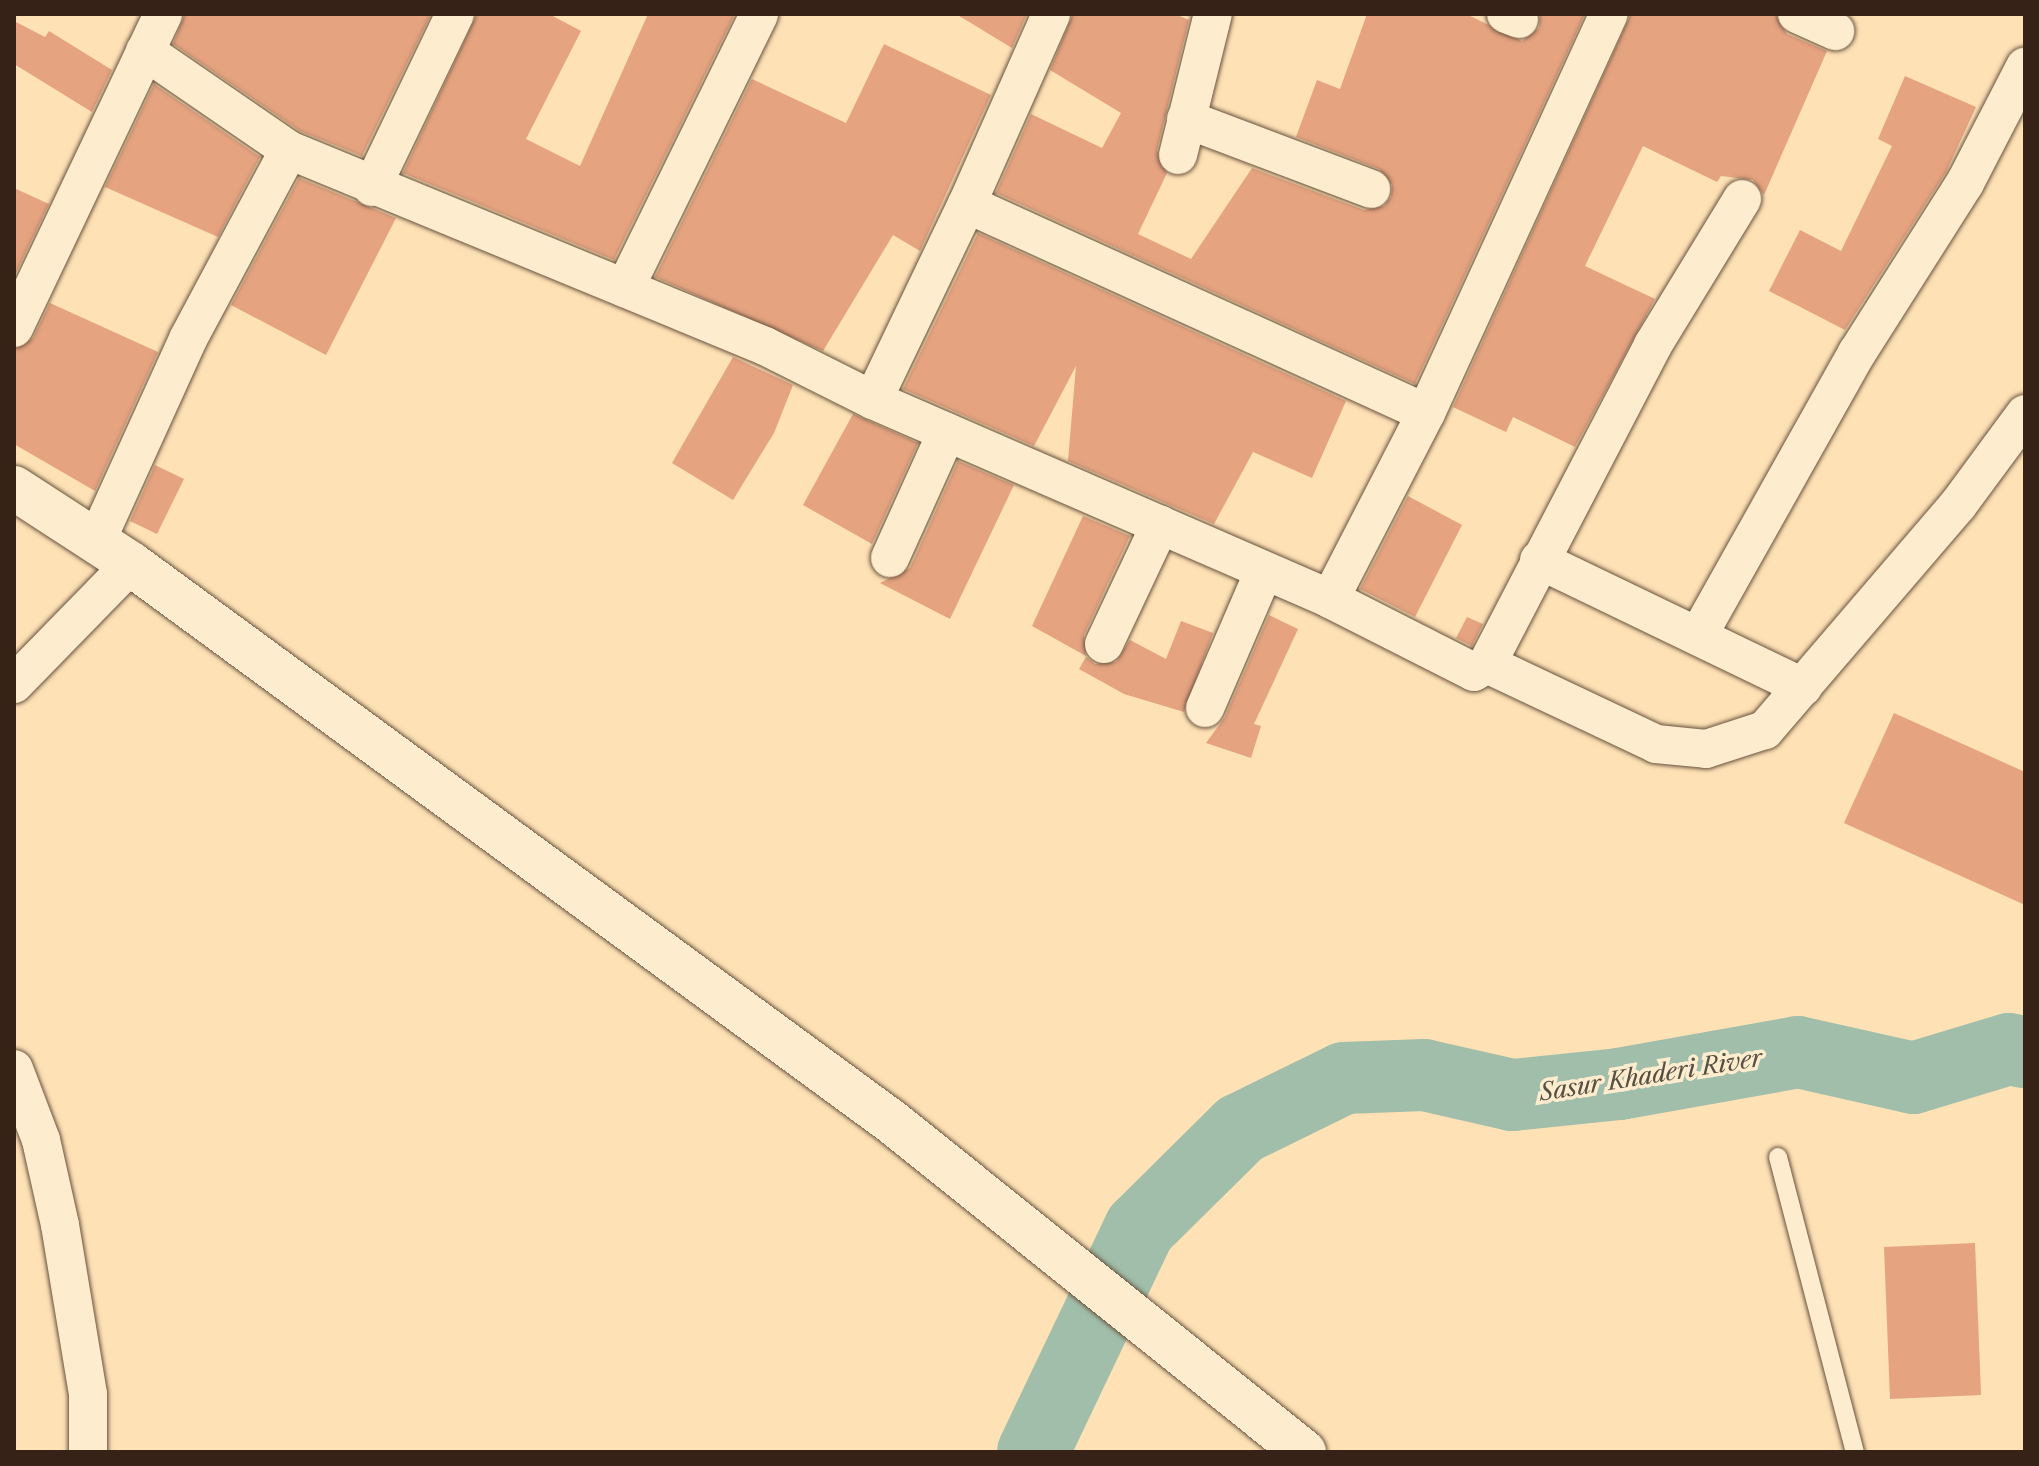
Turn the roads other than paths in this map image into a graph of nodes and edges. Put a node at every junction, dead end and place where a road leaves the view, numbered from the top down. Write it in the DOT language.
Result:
graph roads {
  1 [pos="163,14"];
  2 [pos="455,14"];
  3 [pos="759,14"];
  4 [pos="1051,14"];
  5 [pos="1213,14"];
  6 [pos="1609,14"];
  7 [pos="1797,14"];
  8 [pos="1835,31"];
  9 [pos="145,51"];
  10 [pos="2025,67"];
  11 [pos="289,150"];
  12 [pos="372,187"];
  13 [pos="1371,189"];
  14 [pos="1742,199"];
  15 [pos="967,204"];
  16 [pos="625,288"];
  17 [pos="14,328"];
  18 [pos="873,400"];
  19 [pos="1426,413"];
  20 [pos="2025,414"];
  21 [pos="947,432"];
  22 [pos="14,488"];
  23 [pos="1160,525"];
  24 [pos="114,553"];
  25 [pos="890,558"];
  26 [pos="1539,560"];
  27 [pos="1264,571"];
  28 [pos="1330,599"];
  29 [pos="1698,636"];
  30 [pos="1104,644"];
  31 [pos="1487,664"];
  32 [pos="14,684"];
  33 [pos="1803,687"];
  34 [pos="1205,708"];
  35 [pos="14,1069"];
  36 [pos="28,1141"];
  37 [pos="1778,1157"];
  38 [pos="88,1452"];
  39 [pos="1304,1452"];
  40 [pos="1855,1452"];
  1 -- 9 [label="street"];
  2 -- 12 [label="street"];
  3 -- 16 [label="street"];
  4 -- 15 [label="street"];
  5 -- 13 [label="street"];
  6 -- 19 [label="street"];
  7 -- 8 [label="street"];
  9 -- 11 [label="street"];
  9 -- 17 [label="street"];
  10 -- 29 [label="street"];
  11 -- 12 [label="street"];
  11 -- 24 [label="street"];
  12 -- 16 [label="street"];
  14 -- 26 [label="street"];
  15 -- 18 [label="street"];
  15 -- 19 [label="street"];
  16 -- 18 [label="street"];
  18 -- 21 [label="street"];
  19 -- 28 [label="street"];
  20 -- 33 [label="street"];
  21 -- 23 [label="street"];
  21 -- 25 [label="street"];
  22 -- 24 [label="street"];
  23 -- 27 [label="street"];
  23 -- 30 [label="street"];
  24 -- 32 [label="street"];
  24 -- 39 [label="street"];
  26 -- 29 [label="street"];
  26 -- 31 [label="street"];
  27 -- 28 [label="street"];
  27 -- 34 [label="street"];
  28 -- 31 [label="street"];
  29 -- 33 [label="street"];
  31 -- 33 [label="street"];
  35 -- 36 [label="street"];
  36 -- 38 [label="street"];
  37 -- 40 [label="lane"];
}
